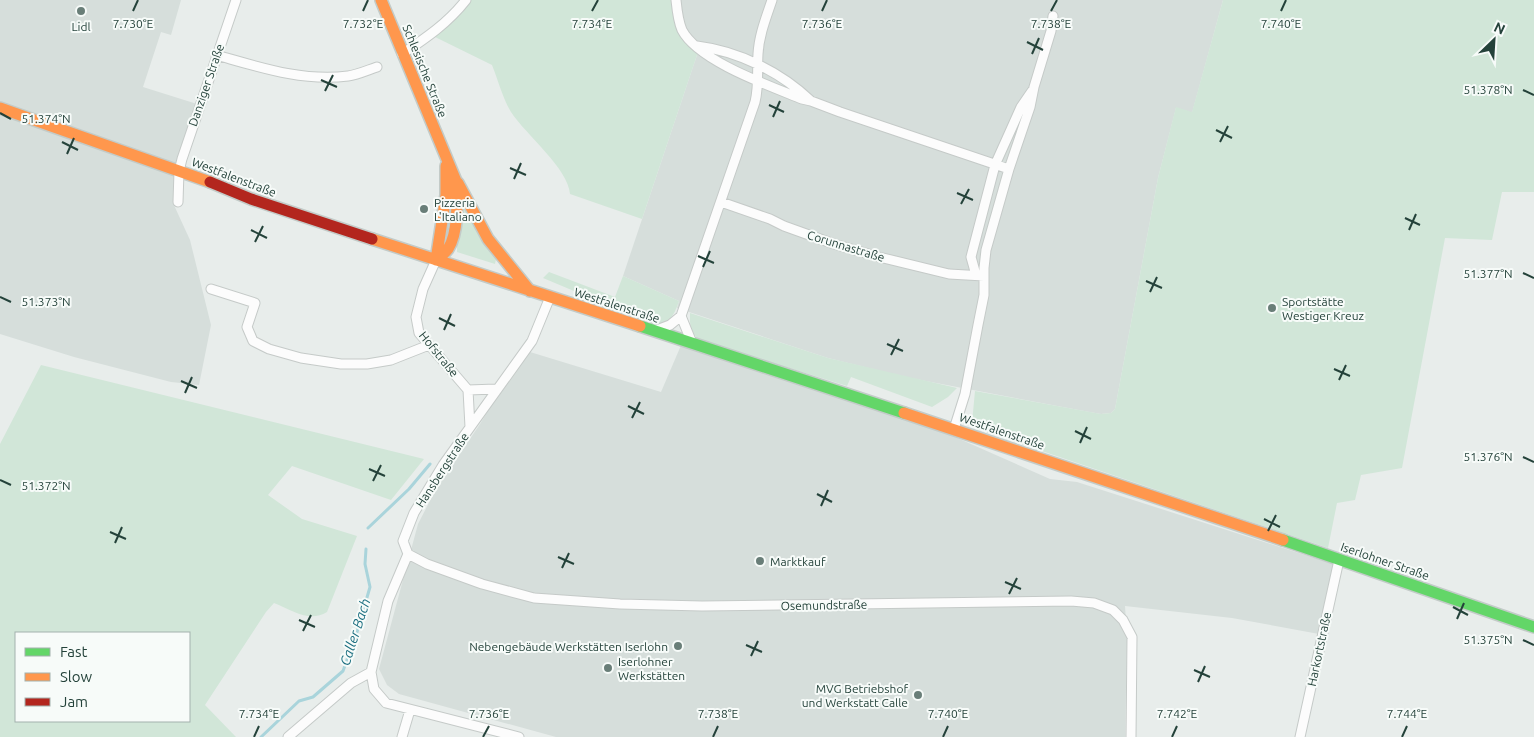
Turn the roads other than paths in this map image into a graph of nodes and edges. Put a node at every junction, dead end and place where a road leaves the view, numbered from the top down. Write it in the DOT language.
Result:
graph roads {
  1 [pos="236,0"];
  2 [pos="381,0"];
  3 [pos="466,0"];
  4 [pos="676,0"];
  5 [pos="772,0"];
  6 [pos="1053,16"];
  7 [pos="697,46"];
  8 [pos="402,54"];
  9 [pos="216,55"];
  10 [pos="758,65"];
  11 [pos="377,67"];
  12 [pos="759,81"];
  13 [pos="1034,87"];
  14 [pos="811,101"];
  15 [pos="0,108"];
  16 [pos="444,152"];
  17 [pos="995,165"];
  18 [pos="1009,169"];
  19 [pos="179,171"];
  20 [pos="456,181"];
  21 [pos="178,202"];
  22 [pos="721,202"];
  23 [pos="436,260"];
  24 [pos="980,276"];
  25 [pos="211,289"];
  26 [pos="530,291"];
  27 [pos="550,297"];
  28 [pos="681,316"];
  29 [pos="654,331"];
  30 [pos="692,343"];
  31 [pos="429,345"];
  32 [pos="496,389"];
  33 [pos="468,390"];
  34 [pos="470,428"];
  35 [pos="954,429"];
  36 [pos="1228,521"];
  37 [pos="408,554"];
  38 [pos="1339,560"];
  39 [pos="1534,627"];
  40 [pos="371,672"];
  41 [pos="410,710"];
  42 [pos="288,737"];
  43 [pos="402,737"];
  44 [pos="520,737"];
  45 [pos="1131,737"];
  46 [pos="1300,737"];
  1 -- 9 [label="street, Danziger Straße"];
  2 -- 8 [label="main road, Schlesische Straße"];
  3 -- 8 [label="street"];
  4 -- 7 [label="street"];
  5 -- 10 [label="street"];
  6 -- 13 [label="street"];
  7 -- 10 [label="street"];
  7 -- 12 [label="street"];
  8 -- 16 [label="main road, Schlesische Straße"];
  9 -- 11 [label="street"];
  9 -- 19 [label="street, Danziger Straße"];
  10 -- 12 [label="street"];
  10 -- 14 [label="street"];
  12 -- 14 [label="street"];
  12 -- 22 [label="street"];
  13 -- 17 [label="street"];
  13 -- 18 [label="street"];
  14 -- 17 [label="street"];
  15 -- 19 [label="main road, Westfalenstraße"];
  16 -- 20 [label="main road, Schlesische Straße"];
  16 -- 23 [label="main road, Schlesische Straße"];
  17 -- 18 [label="street"];
  17 -- 24 [label="street"];
  18 -- 24 [label="street"];
  19 -- 21 [label="street, Danziger Straße"];
  19 -- 23 [label="main road, Westfalenstraße"];
  20 -- 23 [label="main road, Schlesische Straße"];
  20 -- 26 [label="main road"];
  22 -- 24 [label="street, Corunnastraße"];
  22 -- 28 [label="street"];
  23 -- 26 [label="main road, Westfalenstraße"];
  23 -- 31 [label="street, Hofstraße"];
  24 -- 35 [label="street"];
  25 -- 31 [label="street"];
  26 -- 27 [label="main road, Westfalenstraße"];
  27 -- 29 [label="main road, Westfalenstraße"];
  27 -- 32 [label="street, Hansbergstraße"];
  28 -- 29 [label="street"];
  28 -- 30 [label="street"];
  29 -- 30 [label="main road, Westfalenstraße"];
  30 -- 35 [label="main road, Westfalenstraße"];
  31 -- 33 [label="street, Hofstraße"];
  32 -- 33 [label="street"];
  32 -- 34 [label="street, Hansbergstraße"];
  33 -- 34 [label="street"];
  34 -- 37 [label="street, Hansbergstraße"];
  35 -- 36 [label="main road, Westfalenstraße"];
  36 -- 38 [label="main road, Iserlohner Straße"];
  37 -- 40 [label="street, Hansbergstraße"];
  37 -- 45 [label="street, Osemundstraße"];
  38 -- 39 [label="main road, Iserlohner Straße"];
  38 -- 46 [label="street, Harkortstraße"];
  40 -- 41 [label="street"];
  40 -- 42 [label="street"];
  41 -- 43 [label="street"];
  41 -- 44 [label="street"];
}
